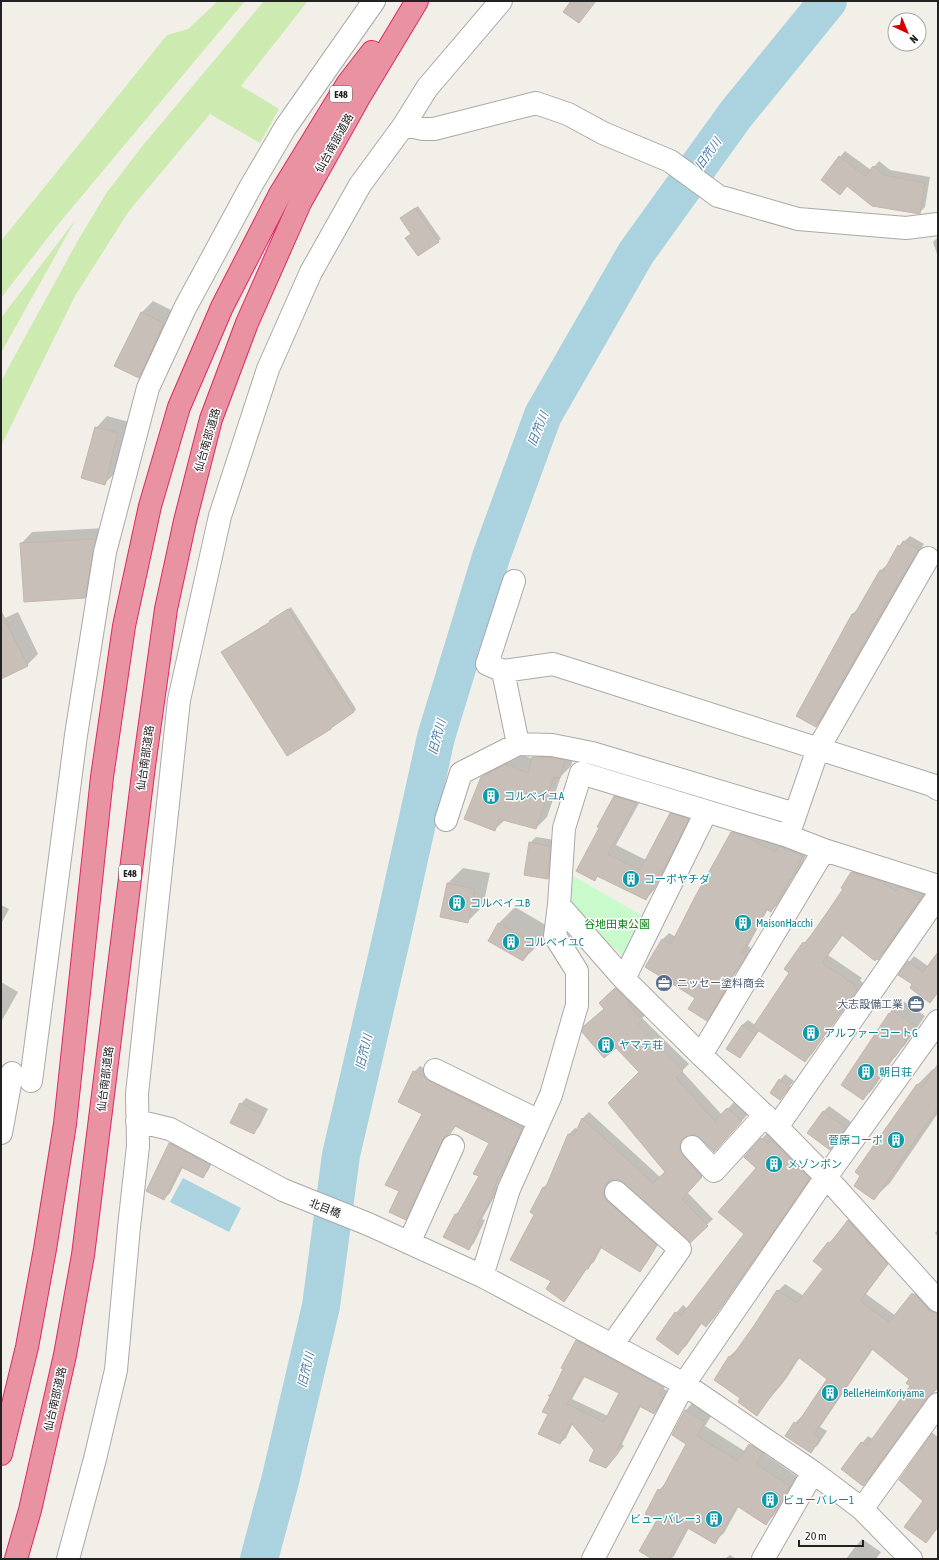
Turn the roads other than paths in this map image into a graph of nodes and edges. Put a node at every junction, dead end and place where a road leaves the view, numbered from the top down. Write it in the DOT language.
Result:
graph roads {
  1 [pos="374,1"];
  2 [pos="412,1"];
  3 [pos="417,1"];
  4 [pos="501,1"];
  5 [pos="404,125"];
  6 [pos="938,224"];
  7 [pos="928,558"];
  8 [pos="514,581"];
  9 [pos="504,675"];
  10 [pos="517,737"];
  11 [pos="816,753"];
  12 [pos="938,789"];
  13 [pos="796,809"];
  14 [pos="706,812"];
  15 [pos="446,820"];
  16 [pos="788,836"];
  17 [pos="824,850"];
  18 [pos="938,886"];
  19 [pos="938,896"];
  20 [pos="559,905"];
  21 [pos="624,979"];
  22 [pos="938,1021"];
  23 [pos="701,1055"];
  24 [pos="435,1070"];
  25 [pos="137,1121"];
  26 [pos="539,1121"];
  27 [pos="771,1121"];
  28 [pos="1,1133"];
  29 [pos="453,1146"];
  30 [pos="692,1147"];
  31 [pos="826,1176"];
  32 [pos="616,1192"];
  33 [pos="409,1243"];
  34 [pos="482,1276"];
  35 [pos="938,1301"];
  36 [pos="612,1345"];
  37 [pos="684,1384"];
  38 [pos="938,1404"];
  39 [pos="1,1454"];
  40 [pos="812,1472"];
  41 [pos="862,1509"];
  42 [pos="16,1559"];
  43 [pos="68,1559"];
  44 [pos="593,1559"];
  45 [pos="763,1559"];
  46 [pos="911,1559"];
  1 -- 28 [label="street"];
  2 -- 39 [label="highway, 仙台南部道路 / E48"];
  3 -- 42 [label="highway, 仙台南部道路 / E48"];
  4 -- 5 [label="street"];
  5 -- 6 [label="street"];
  5 -- 25 [label="street"];
  7 -- 11 [label="street"];
  8 -- 9 [label="street"];
  9 -- 10 [label="street"];
  9 -- 11 [label="street"];
  10 -- 13 [label="street"];
  10 -- 15 [label="street"];
  11 -- 12 [label="street"];
  11 -- 13 [label="street"];
  13 -- 16 [label="street"];
  14 -- 16 [label="street"];
  14 -- 20 [label="street"];
  14 -- 21 [label="street"];
  16 -- 17 [label="street"];
  17 -- 18 [label="street"];
  17 -- 23 [label="street"];
  19 -- 27 [label="street"];
  20 -- 21 [label="street"];
  20 -- 26 [label="street"];
  21 -- 23 [label="street"];
  22 -- 31 [label="street"];
  23 -- 27 [label="street"];
  24 -- 26 [label="street"];
  25 -- 33 [label="street, 北目橋"];
  25 -- 43 [label="street"];
  26 -- 34 [label="street"];
  27 -- 30 [label="street"];
  27 -- 31 [label="street"];
  29 -- 33 [label="street"];
  31 -- 35 [label="street"];
  31 -- 37 [label="street"];
  32 -- 36 [label="street"];
  33 -- 34 [label="street, 北目橋"];
  34 -- 36 [label="street, 北目橋"];
  36 -- 37 [label="street, 北目橋"];
  37 -- 40 [label="street, 北目橋"];
  37 -- 44 [label="street"];
  38 -- 41 [label="street"];
  40 -- 41 [label="street, 北目橋"];
  40 -- 45 [label="street"];
  41 -- 46 [label="street, 北目橋"];
}
